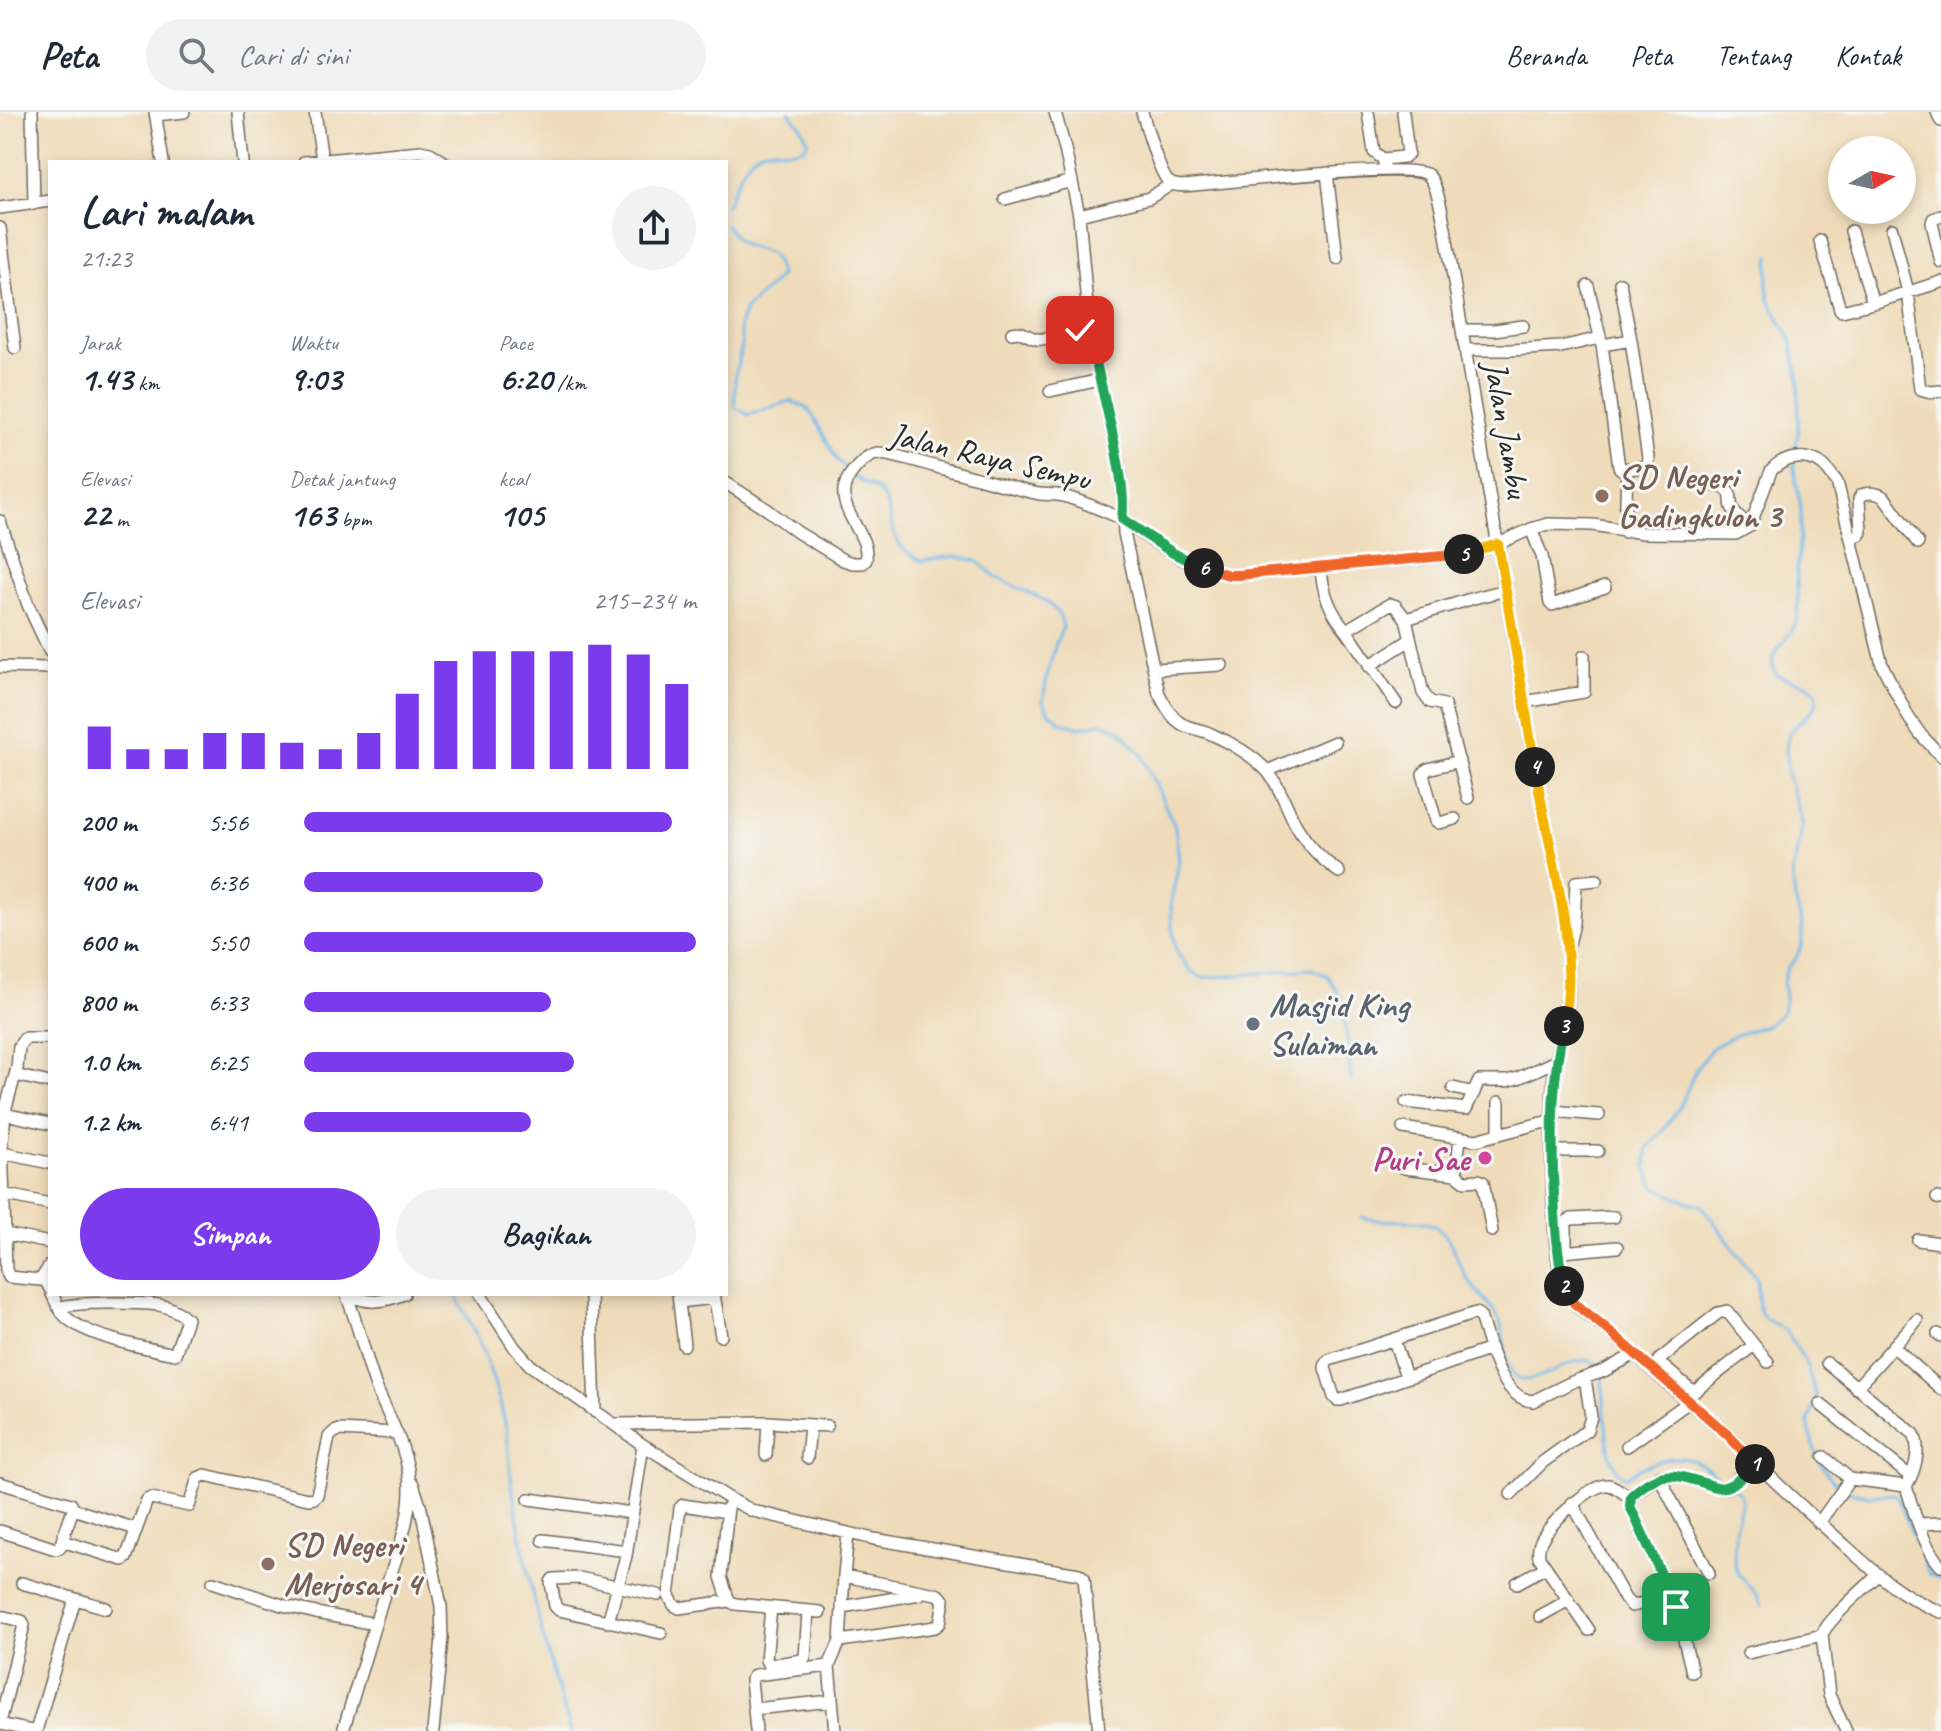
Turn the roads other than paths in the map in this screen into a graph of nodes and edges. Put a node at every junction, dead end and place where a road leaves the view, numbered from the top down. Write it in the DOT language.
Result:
graph roads {
  1 [pos="32,112"];
  2 [pos="184,112"];
  3 [pos="238,112"];
  4 [pos="315,112"];
  5 [pos="1055,112"];
  6 [pos="1142,112"];
  7 [pos="1368,112"];
  8 [pos="1403,112"];
  9 [pos="1937,112"];
  10 [pos="155,114"];
  11 [pos="1941,121"];
  12 [pos="163,160"];
  13 [pos="243,160"];
  14 [pos="322,160"];
  15 [pos="441,160"];
  16 [pos="1384,165"];
  17 [pos="1327,173"];
  18 [pos="1072,181"];
  19 [pos="1172,184"];
  20 [pos="1005,199"];
  21 [pos="48,201"];
  22 [pos="34,204"];
  23 [pos="0,208"];
  24 [pos="1079,215"];
  25 [pos="1941,216"];
  26 [pos="0,228"];
  27 [pos="1892,229"];
  28 [pos="1851,231"];
  29 [pos="1820,241"];
  30 [pos="1337,258"];
  31 [pos="1941,262"];
  32 [pos="1941,282"];
  33 [pos="1620,283"];
  34 [pos="1588,286"];
  35 [pos="1908,292"];
  36 [pos="1873,303"];
  37 [pos="1523,326"];
  38 [pos="1089,327"];
  39 [pos="1462,330"];
  40 [pos="1012,333"];
  41 [pos="1631,340"];
  42 [pos="1601,342"];
  43 [pos="15,348"];
  44 [pos="1466,350"];
  45 [pos="1100,380"];
  46 [pos="1050,391"];
  47 [pos="1941,391"];
  48 [pos="1627,469"];
  49 [pos="728,484"];
  50 [pos="1700,484"];
  51 [pos="1122,519"];
  52 [pos="0,521"];
  53 [pos="1750,526"];
  54 [pos="1531,529"];
  55 [pos="1625,532"];
  56 [pos="1852,537"];
  57 [pos="1918,543"];
  58 [pos="1498,544"];
  59 [pos="1321,567"];
  60 [pos="1605,587"];
  61 [pos="1506,590"];
  62 [pos="1406,619"];
  63 [pos="1346,630"];
  64 [pos="1410,640"];
  65 [pos="48,648"];
  66 [pos="1584,656"];
  67 [pos="1222,665"];
  68 [pos="1369,666"];
  69 [pos="0,667"];
  70 [pos="48,668"];
  71 [pos="1155,669"];
  72 [pos="1524,702"];
  73 [pos="1396,703"];
  74 [pos="1335,742"];
  75 [pos="1941,756"];
  76 [pos="1459,761"];
  77 [pos="1267,771"];
  78 [pos="1468,798"];
  79 [pos="1455,819"];
  80 [pos="1339,872"];
  81 [pos="1556,877"];
  82 [pos="1597,880"];
  83 [pos="1575,893"];
  84 [pos="1567,950"];
  85 [pos="48,1038"];
  86 [pos="1556,1061"];
  87 [pos="15,1075"];
  88 [pos="48,1083"];
  89 [pos="1453,1088"];
  90 [pos="1474,1093"];
  91 [pos="1406,1102"];
  92 [pos="1499,1102"];
  93 [pos="5,1114"];
  94 [pos="1599,1115"];
  95 [pos="1553,1116"];
  96 [pos="48,1124"];
  97 [pos="1403,1128"];
  98 [pos="1499,1134"];
  99 [pos="1460,1138"];
  100 [pos="1553,1151"];
  101 [pos="1598,1151"];
  102 [pos="2,1153"];
  103 [pos="48,1163"];
  104 [pos="1404,1168"];
  105 [pos="1456,1174"];
  106 [pos="3,1194"];
  107 [pos="48,1204"];
  108 [pos="1614,1217"];
  109 [pos="1492,1231"];
  110 [pos="5,1234"];
  111 [pos="1918,1240"];
  112 [pos="48,1243"];
  113 [pos="1941,1243"];
  114 [pos="1617,1247"];
  115 [pos="1562,1252"];
  116 [pos="48,1268"];
  117 [pos="43,1276"];
  118 [pos="48,1286"];
  119 [pos="53,1296"];
  120 [pos="348,1296"];
  121 [pos="351,1296"];
  122 [pos="398,1296"];
  123 [pos="481,1296"];
  124 [pos="591,1296"];
  125 [pos="715,1296"];
  126 [pos="678,1298"];
  127 [pos="113,1299"];
  128 [pos="59,1308"];
  129 [pos="1917,1320"];
  130 [pos="721,1336"];
  131 [pos="1394,1340"];
  132 [pos="684,1345"];
  133 [pos="1754,1345"];
  134 [pos="1894,1347"];
  135 [pos="1491,1349"];
  136 [pos="1635,1354"];
  137 [pos="1768,1362"];
  138 [pos="1827,1363"];
  139 [pos="1594,1375"];
  140 [pos="1406,1377"];
  141 [pos="1856,1388"];
  142 [pos="1941,1389"];
  143 [pos="1689,1398"];
  144 [pos="1820,1404"];
  145 [pos="595,1412"];
  146 [pos="768,1422"];
  147 [pos="616,1424"];
  148 [pos="810,1425"];
  149 [pos="827,1426"];
  150 [pos="396,1433"];
  151 [pos="643,1445"];
  152 [pos="1627,1446"];
  153 [pos="766,1455"];
  154 [pos="1824,1457"];
  155 [pos="807,1458"];
  156 [pos="1755,1463"];
  157 [pos="408,1471"];
  158 [pos="1659,1476"];
  159 [pos="1909,1482"];
  160 [pos="0,1483"];
  161 [pos="1845,1485"];
  162 [pos="1511,1494"];
  163 [pos="1630,1498"];
  164 [pos="529,1499"];
  165 [pos="730,1499"];
  166 [pos="1572,1503"];
  167 [pos="73,1509"];
  168 [pos="727,1512"];
  169 [pos="632,1513"];
  170 [pos="1819,1523"];
  171 [pos="1941,1523"];
  172 [pos="1919,1524"];
  173 [pos="136,1529"];
  174 [pos="0,1531"];
  175 [pos="848,1533"];
  176 [pos="543,1540"];
  177 [pos="62,1541"];
  178 [pos="627,1551"];
  179 [pos="1939,1561"];
  180 [pos="1546,1567"];
  181 [pos="1709,1573"];
  182 [pos="1878,1575"];
  183 [pos="844,1576"];
  184 [pos="213,1582"];
  185 [pos="22,1583"];
  186 [pos="1517,1583"];
  187 [pos="618,1586"];
  188 [pos="926,1593"];
  189 [pos="1670,1594"];
  190 [pos="658,1595"];
  191 [pos="75,1599"];
  192 [pos="1569,1600"];
  193 [pos="729,1601"];
  194 [pos="842,1607"];
  195 [pos="106,1608"];
  196 [pos="771,1608"];
  197 [pos="1941,1612"];
  198 [pos="0,1616"];
  199 [pos="1540,1616"];
  200 [pos="608,1622"];
  201 [pos="375,1624"];
  202 [pos="1589,1630"];
  203 [pos="661,1633"];
  204 [pos="1822,1635"];
  205 [pos="840,1641"];
  206 [pos="1748,1653"];
  207 [pos="829,1666"];
  208 [pos="1692,1672"];
  209 [pos="832,1701"];
  210 [pos="754,1709"];
  211 [pos="0,1723"];
  212 [pos="34,1731"];
  213 [pos="343,1731"];
  214 [pos="433,1731"];
  215 [pos="756,1731"];
  216 [pos="835,1731"];
  217 [pos="1099,1731"];
  218 [pos="1846,1731"];
  1 -- 22 [label="street"];
  2 -- 10 [label="street"];
  3 -- 13 [label="street"];
  4 -- 14 [label="street"];
  5 -- 18 [label="street"];
  6 -- 19 [label="street"];
  7 -- 16 [label="street"];
  8 -- 16 [label="street"];
  9 -- 11 [label="street"];
  10 -- 12 [label="street"];
  14 -- 15 [label="street"];
  16 -- 17 [label="street, Jalan Jambu"];
  16 -- 39 [label="street, Jalan Jambu"];
  17 -- 19 [label="street, Jalan Jambu"];
  17 -- 30 [label="street"];
  18 -- 20 [label="street"];
  18 -- 24 [label="street"];
  19 -- 24 [label="street"];
  21 -- 22 [label="street"];
  22 -- 23 [label="street"];
  24 -- 38 [label="street"];
  25 -- 31 [label="street"];
  26 -- 43 [label="street"];
  27 -- 35 [label="street"];
  28 -- 36 [label="street"];
  29 -- 36 [label="street"];
  32 -- 35 [label="street"];
  33 -- 41 [label="street"];
  34 -- 42 [label="street"];
  35 -- 36 [label="street"];
  35 -- 47 [label="street"];
  37 -- 39 [label="street"];
  38 -- 40 [label="street"];
  38 -- 45 [label="street"];
  39 -- 44 [label="street, Jalan Jambu"];
  41 -- 42 [label="street"];
  41 -- 48 [label="street"];
  42 -- 44 [label="street"];
  42 -- 48 [label="street"];
  44 -- 58 [label="street, Jalan Jambu"];
  45 -- 46 [label="street"];
  45 -- 51 [label="street"];
  48 -- 55 [label="street"];
  49 -- 51 [label="street, Jalan Raya Sempu"];
  50 -- 53 [label="street"];
  51 -- 59 [label="street, Jalan Raya Sempu"];
  51 -- 71 [label="street"];
  52 -- 65 [label="street"];
  53 -- 55 [label="street, Jalan Raya Sempu"];
  53 -- 56 [label="street"];
  54 -- 55 [label="street, Jalan Raya Sempu"];
  54 -- 58 [label="street, Jalan Raya Sempu"];
  54 -- 60 [label="street"];
  56 -- 57 [label="street"];
  56 -- 75 [label="street"];
  58 -- 59 [label="street, Jalan Raya Sempu"];
  58 -- 61 [label="street, Jalan Jambu"];
  59 -- 63 [label="street"];
  61 -- 62 [label="street"];
  61 -- 72 [label="street, Jalan Jambu"];
  62 -- 63 [label="street"];
  62 -- 64 [label="street"];
  63 -- 68 [label="street"];
  64 -- 68 [label="street"];
  64 -- 76 [label="street"];
  66 -- 72 [label="street"];
  67 -- 71 [label="street"];
  68 -- 73 [label="street"];
  69 -- 70 [label="street"];
  71 -- 77 [label="street"];
  72 -- 81 [label="street, Jalan Jambu"];
  74 -- 77 [label="street"];
  76 -- 78 [label="street"];
  76 -- 79 [label="street"];
  77 -- 80 [label="street"];
  81 -- 83 [label="street"];
  81 -- 84 [label="street, Jalan Jambu"];
  82 -- 83 [label="street"];
  83 -- 84 [label="street"];
  84 -- 86 [label="street, Jalan Jambu"];
  85 -- 87 [label="street"];
  86 -- 90 [label="street"];
  86 -- 95 [label="street, Jalan Jambu"];
  87 -- 88 [label="street"];
  87 -- 93 [label="street"];
  89 -- 90 [label="street"];
  90 -- 91 [label="street"];
  92 -- 98 [label="street"];
  93 -- 96 [label="street"];
  93 -- 102 [label="street"];
  94 -- 95 [label="street"];
  95 -- 98 [label="street"];
  95 -- 100 [label="street, Jalan Jambu"];
  97 -- 99 [label="street"];
  98 -- 99 [label="street"];
  99 -- 105 [label="street"];
  100 -- 101 [label="street"];
  100 -- 115 [label="street, Jalan Jambu"];
  102 -- 103 [label="street"];
  102 -- 106 [label="street"];
  104 -- 105 [label="street"];
  105 -- 109 [label="street"];
  106 -- 107 [label="street"];
  106 -- 110 [label="street"];
  108 -- 115 [label="street"];
  110 -- 112 [label="street"];
  110 -- 117 [label="street"];
  111 -- 113 [label="street"];
  114 -- 115 [label="street"];
  115 -- 136 [label="street, Jalan Jambu"];
  116 -- 117 [label="street"];
  117 -- 118 [label="street"];
  119 -- 128 [label="street"];
  120 -- 150 [label="street"];
  121 -- 122 [label="street"];
  123 -- 145 [label="street"];
  124 -- 145 [label="street"];
  125 -- 126 [label="street"];
  125 -- 130 [label="street"];
  126 -- 132 [label="street"];
  127 -- 128 [label="street"];
  127 -- 128 [label="street"];
  129 -- 134 [label="street"];
  131 -- 135 [label="street"];
  131 -- 140 [label="street"];
  131 -- 140 [label="street"];
  133 -- 137 [label="street"];
  133 -- 143 [label="street"];
  133 -- 143 [label="street"];
  134 -- 141 [label="street"];
  134 -- 142 [label="street"];
  135 -- 139 [label="street"];
  135 -- 140 [label="street"];
  136 -- 139 [label="street"];
  136 -- 143 [label="street, Jalan Jambu"];
  138 -- 141 [label="street"];
  139 -- 162 [label="street"];
  141 -- 159 [label="street"];
  143 -- 152 [label="street"];
  143 -- 156 [label="street, Jalan Jambu"];
  144 -- 159 [label="street"];
  145 -- 147 [label="street"];
  146 -- 147 [label="street"];
  146 -- 148 [label="street"];
  146 -- 153 [label="street"];
  147 -- 151 [label="street"];
  148 -- 149 [label="street"];
  148 -- 155 [label="street"];
  150 -- 157 [label="street"];
  150 -- 173 [label="street"];
  151 -- 165 [label="street"];
  151 -- 169 [label="street"];
  154 -- 161 [label="street"];
  156 -- 158 [label="street"];
  156 -- 170 [label="street, Jalan Jambu"];
  157 -- 201 [label="street"];
  157 -- 214 [label="street"];
  158 -- 163 [label="street"];
  158 -- 181 [label="street"];
  159 -- 161 [label="street"];
  159 -- 172 [label="street"];
  160 -- 167 [label="street"];
  161 -- 170 [label="street"];
  163 -- 166 [label="street"];
  163 -- 189 [label="street"];
  164 -- 169 [label="street"];
  165 -- 168 [label="street"];
  165 -- 175 [label="street"];
  166 -- 180 [label="street"];
  166 -- 189 [label="street"];
  167 -- 173 [label="street"];
  167 -- 177 [label="street"];
  168 -- 193 [label="street"];
  168 -- 193 [label="street"];
  169 -- 178 [label="street"];
  170 -- 182 [label="street, Jalan Jambu"];
  171 -- 172 [label="street"];
  172 -- 179 [label="street"];
  173 -- 177 [label="street"];
  174 -- 177 [label="street"];
  175 -- 183 [label="street"];
  175 -- 217 [label="street"];
  176 -- 178 [label="street"];
  178 -- 187 [label="street"];
  180 -- 186 [label="street"];
  180 -- 192 [label="street"];
  182 -- 197 [label="street, Jalan Jambu"];
  182 -- 204 [label="street"];
  183 -- 188 [label="street"];
  183 -- 194 [label="street"];
  184 -- 201 [label="street"];
  185 -- 191 [label="street"];
  187 -- 190 [label="street"];
  187 -- 200 [label="street"];
  187 -- 200 [label="street"];
  188 -- 194 [label="street"];
  188 -- 205 [label="street"];
  189 -- 208 [label="street"];
  191 -- 195 [label="street"];
  191 -- 212 [label="street"];
  192 -- 199 [label="street"];
  192 -- 202 [label="street"];
  193 -- 196 [label="street"];
  194 -- 205 [label="street"];
  196 -- 196 [label="street"];
  198 -- 211 [label="street"];
  200 -- 203 [label="street"];
  201 -- 213 [label="street"];
  204 -- 206 [label="street"];
  204 -- 218 [label="street"];
  205 -- 207 [label="street"];
  207 -- 209 [label="street"];
  207 -- 210 [label="street"];
  209 -- 210 [label="street"];
  209 -- 216 [label="street"];
  210 -- 215 [label="street"];
  211 -- 212 [label="street"];
}
